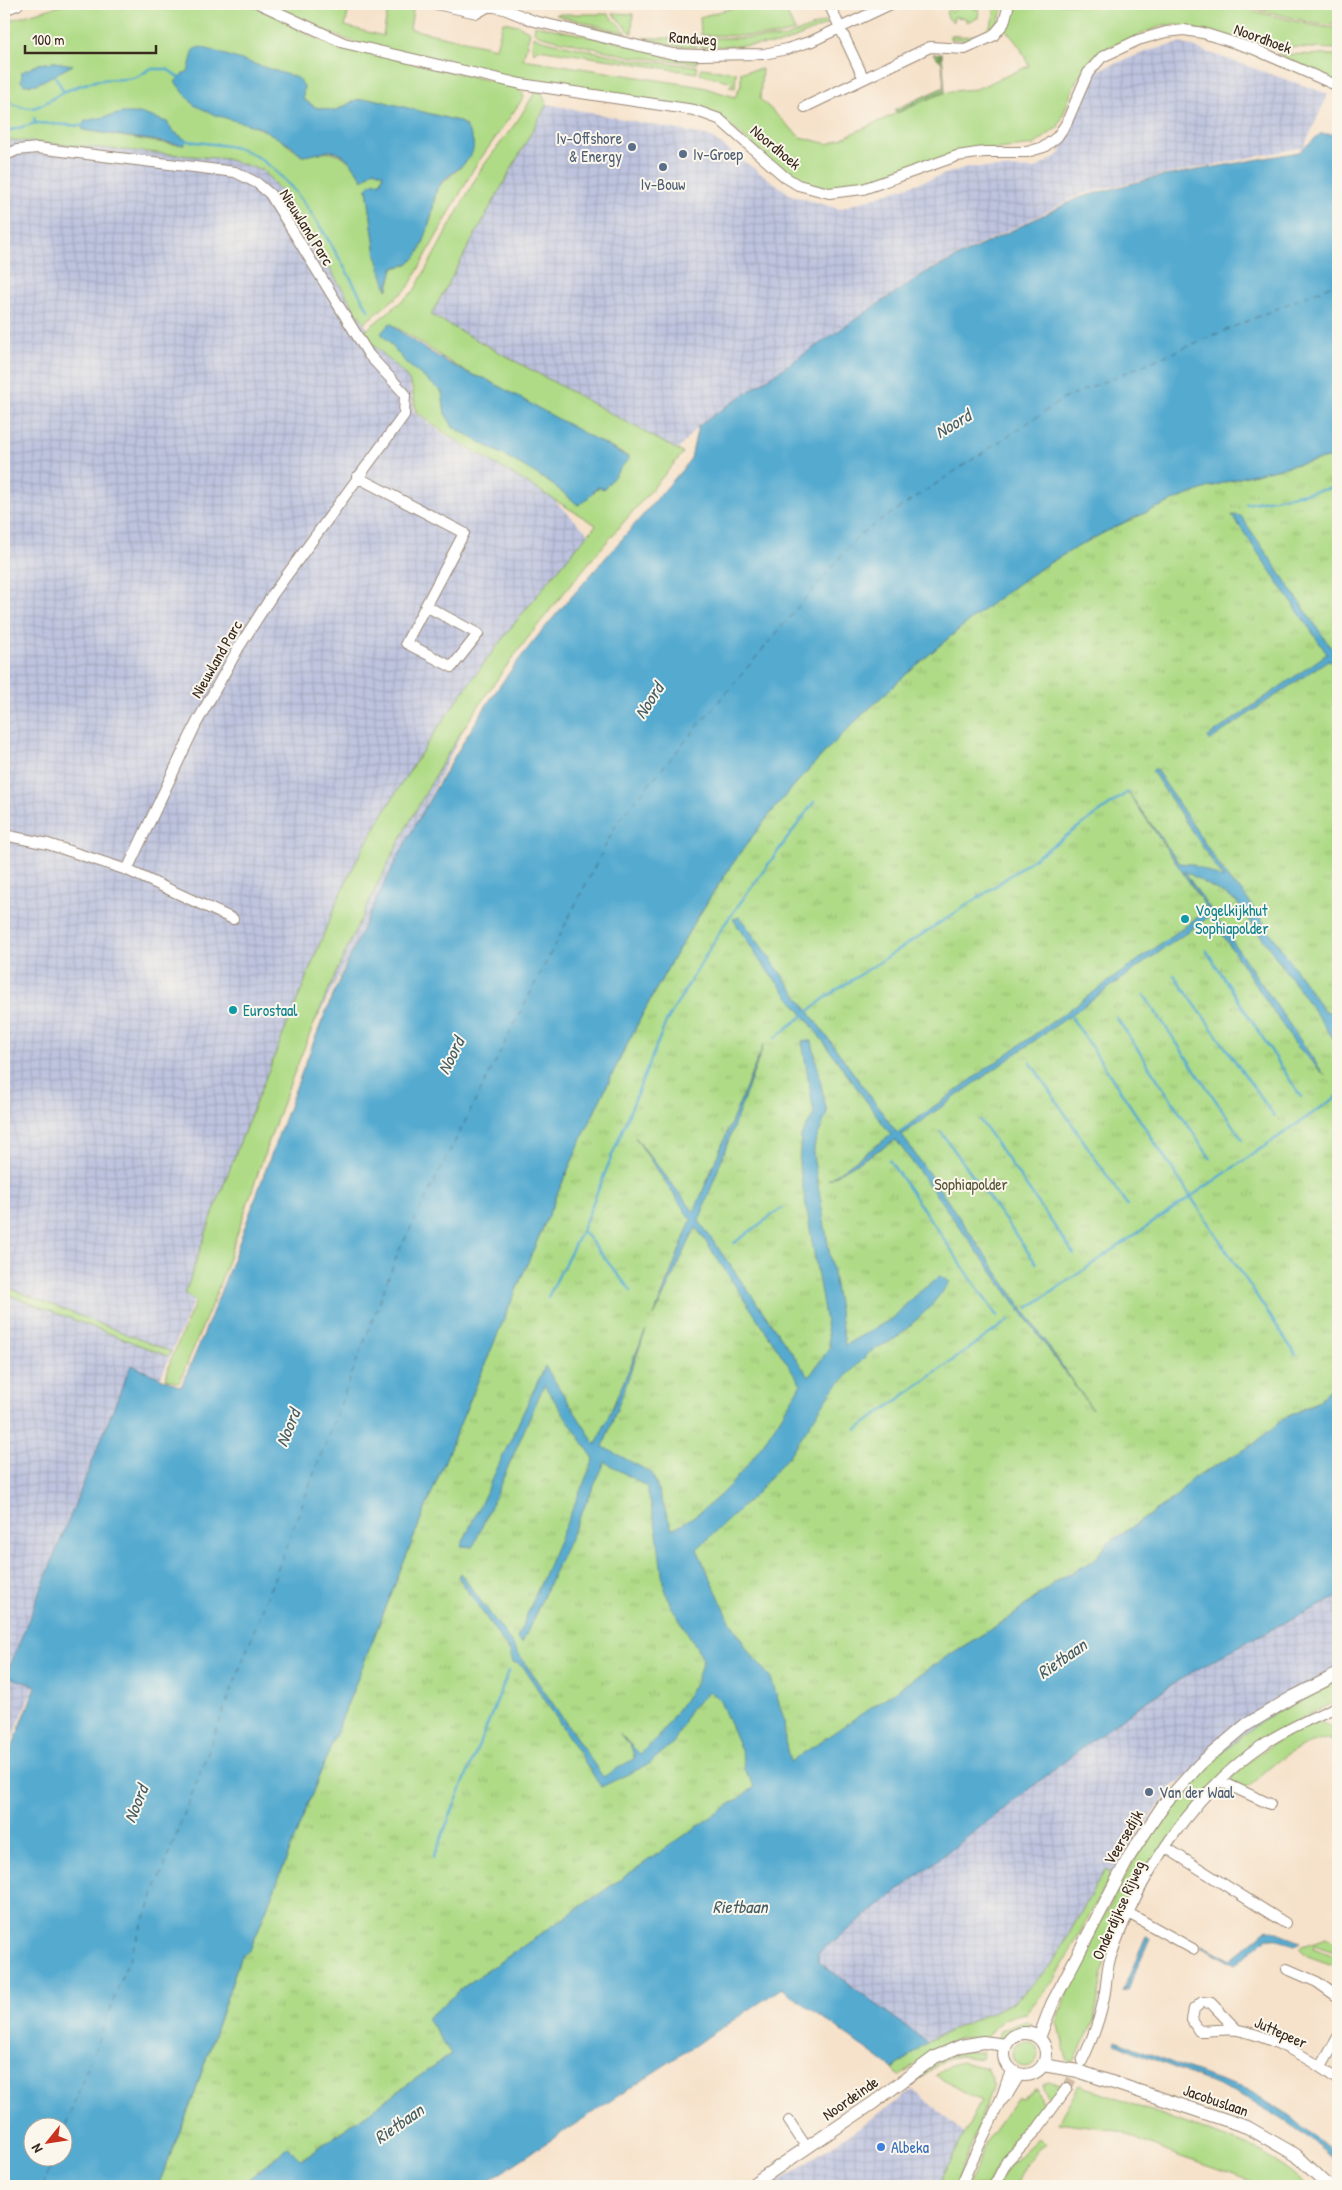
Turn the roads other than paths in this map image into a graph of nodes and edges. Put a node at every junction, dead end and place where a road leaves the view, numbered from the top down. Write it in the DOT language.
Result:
graph roads {
  1 [pos="17,4"];
  2 [pos="260,4"];
  3 [pos="436,4"];
  4 [pos="829,4"];
  5 [pos="891,4"];
  6 [pos="485,5"];
  7 [pos="1008,8"];
  8 [pos="4,9"];
  9 [pos="840,28"];
  10 [pos="864,77"];
  11 [pos="1338,86"];
  12 [pos="805,107"];
  13 [pos="4,156"];
  14 [pos="357,477"];
  15 [pos="426,606"];
  16 [pos="4,835"];
  17 [pos="127,870"];
  18 [pos="233,919"];
  19 [pos="1338,1674"];
  20 [pos="1338,1706"];
  21 [pos="1220,1780"];
  22 [pos="1270,1804"];
  23 [pos="1165,1847"];
  24 [pos="1130,1914"];
  25 [pos="1285,1924"];
  26 [pos="1193,1949"];
  27 [pos="1287,1969"];
  28 [pos="1338,1997"];
  29 [pos="1237,2030"];
  30 [pos="1035,2036"];
  31 [pos="1338,2037"];
  32 [pos="1005,2049"];
  33 [pos="1045,2060"];
  34 [pos="1080,2066"];
  35 [pos="1321,2067"];
  36 [pos="1016,2072"];
  37 [pos="1338,2080"];
  38 [pos="1067,2088"];
  39 [pos="789,2121"];
  40 [pos="807,2148"];
  41 [pos="750,2186"];
  42 [pos="961,2186"];
  43 [pos="994,2186"];
  44 [pos="1329,2186"];
  1 -- 8 [label="main road"];
  2 -- 11 [label="street, Noordhoek"];
  3 -- 6 [label="street, Randweg"];
  4 -- 9 [label="street"];
  5 -- 9 [label="street, Randweg"];
  6 -- 9 [label="street, Randweg"];
  7 -- 10 [label="street"];
  9 -- 10 [label="street"];
  10 -- 12 [label="street"];
  13 -- 14 [label="street, Nieuwland Parc"];
  14 -- 15 [label="street"];
  14 -- 17 [label="street, Nieuwland Parc"];
  15 -- 15 [label="street"];
  16 -- 17 [label="street"];
  17 -- 18 [label="street"];
  19 -- 30 [label="main road, Veersedijk"];
  20 -- 21 [label="street, Onderdijkse Rijweg"];
  21 -- 22 [label="street"];
  21 -- 23 [label="street, Onderdijkse Rijweg"];
  23 -- 24 [label="street, Onderdijkse Rijweg"];
  23 -- 25 [label="street"];
  24 -- 26 [label="street"];
  24 -- 34 [label="street, Onderdijkse Rijweg"];
  27 -- 28 [label="street"];
  29 -- 35 [label="street, Juttepeer"];
  30 -- 32 [label="main road"];
  30 -- 33 [label="main road"];
  31 -- 35 [label="street"];
  32 -- 36 [label="main road"];
  32 -- 40 [label="main road, Noordeinde"];
  33 -- 34 [label="main road, Jacobuslaan"];
  33 -- 36 [label="main road"];
  34 -- 44 [label="main road, Jacobuslaan"];
  35 -- 37 [label="street, Juttepeer"];
  36 -- 42 [label="street"];
  38 -- 43 [label="street"];
  39 -- 40 [label="street"];
  40 -- 41 [label="main road, Noordeinde"];
}
